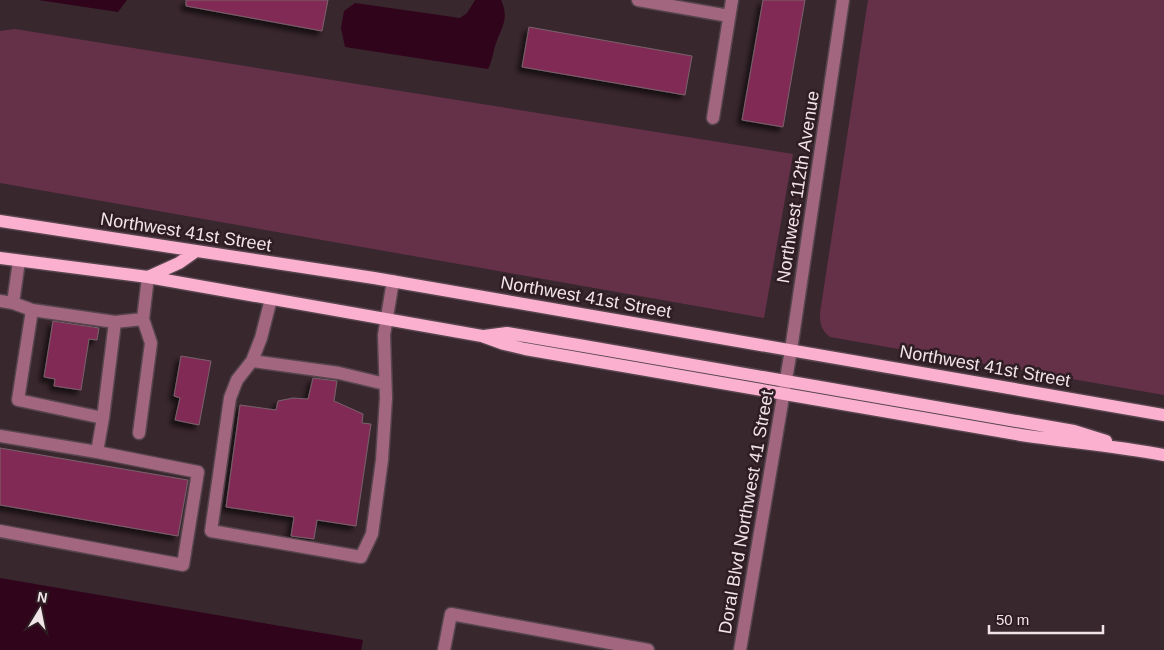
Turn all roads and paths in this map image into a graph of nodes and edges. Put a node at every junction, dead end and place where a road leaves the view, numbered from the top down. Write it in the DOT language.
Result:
graph roads {
  1 [pos="638,0"];
  2 [pos="732,0"];
  3 [pos="843,0"];
  4 [pos="729,16"];
  5 [pos="713,118"];
  6 [pos="0,221"];
  7 [pos="196,251"];
  8 [pos="0,258"];
  9 [pos="19,261"];
  10 [pos="148,277"];
  11 [pos="393,281"];
  12 [pos="271,299"];
  13 [pos="0,301"];
  14 [pos="13,302"];
  15 [pos="32,310"];
  16 [pos="387,319"];
  17 [pos="143,320"];
  18 [pos="114,322"];
  19 [pos="482,336"];
  20 [pos="790,350"];
  21 [pos="252,361"];
  22 [pos="786,380"];
  23 [pos="385,384"];
  24 [pos="784,393"];
  25 [pos="1164,415"];
  26 [pos="103,418"];
  27 [pos="139,433"];
  28 [pos="0,436"];
  29 [pos="1126,448"];
  30 [pos="97,452"];
  31 [pos="1164,455"];
  32 [pos="0,531"];
  33 [pos="444,650"];
  34 [pos="648,650"];
  35 [pos="740,650"];
  1 -- 4 [label="street"];
  2 -- 4 [label="street"];
  3 -- 20 [label="street, Northwest 112th Avenue"];
  4 -- 5 [label="street"];
  6 -- 7 [label="main road, Northwest 41st Street"];
  7 -- 10 [label="main road"];
  7 -- 11 [label="main road, Northwest 41st Street"];
  8 -- 9 [label="main road"];
  9 -- 10 [label="main road"];
  9 -- 14 [label="street"];
  10 -- 12 [label="main road"];
  10 -- 17 [label="street"];
  11 -- 16 [label="street"];
  11 -- 20 [label="main road, Northwest 41st Street"];
  12 -- 16 [label="main road"];
  12 -- 21 [label="street"];
  13 -- 14 [label="street"];
  14 -- 15 [label="street"];
  15 -- 18 [label="street"];
  15 -- 26 [label="street"];
  16 -- 19 [label="main road"];
  16 -- 23 [label="street"];
  17 -- 18 [label="street"];
  17 -- 27 [label="street"];
  18 -- 26 [label="street"];
  19 -- 22 [label="main road"];
  19 -- 24 [label="main road"];
  20 -- 22 [label="street, Northwest 112th Avenue"];
  20 -- 25 [label="main road, Northwest 41st Street"];
  21 -- 23 [label="street"];
  21 -- 23 [label="street"];
  22 -- 24 [label="street, Doral Blvd Northwest 41 Street"];
  22 -- 29 [label="main road"];
  24 -- 29 [label="main road"];
  24 -- 35 [label="street, Doral Blvd Northwest 41 Street"];
  26 -- 30 [label="street"];
  28 -- 30 [label="street"];
  29 -- 31 [label="main road"];
  30 -- 32 [label="street"];
  33 -- 34 [label="street"];
}
